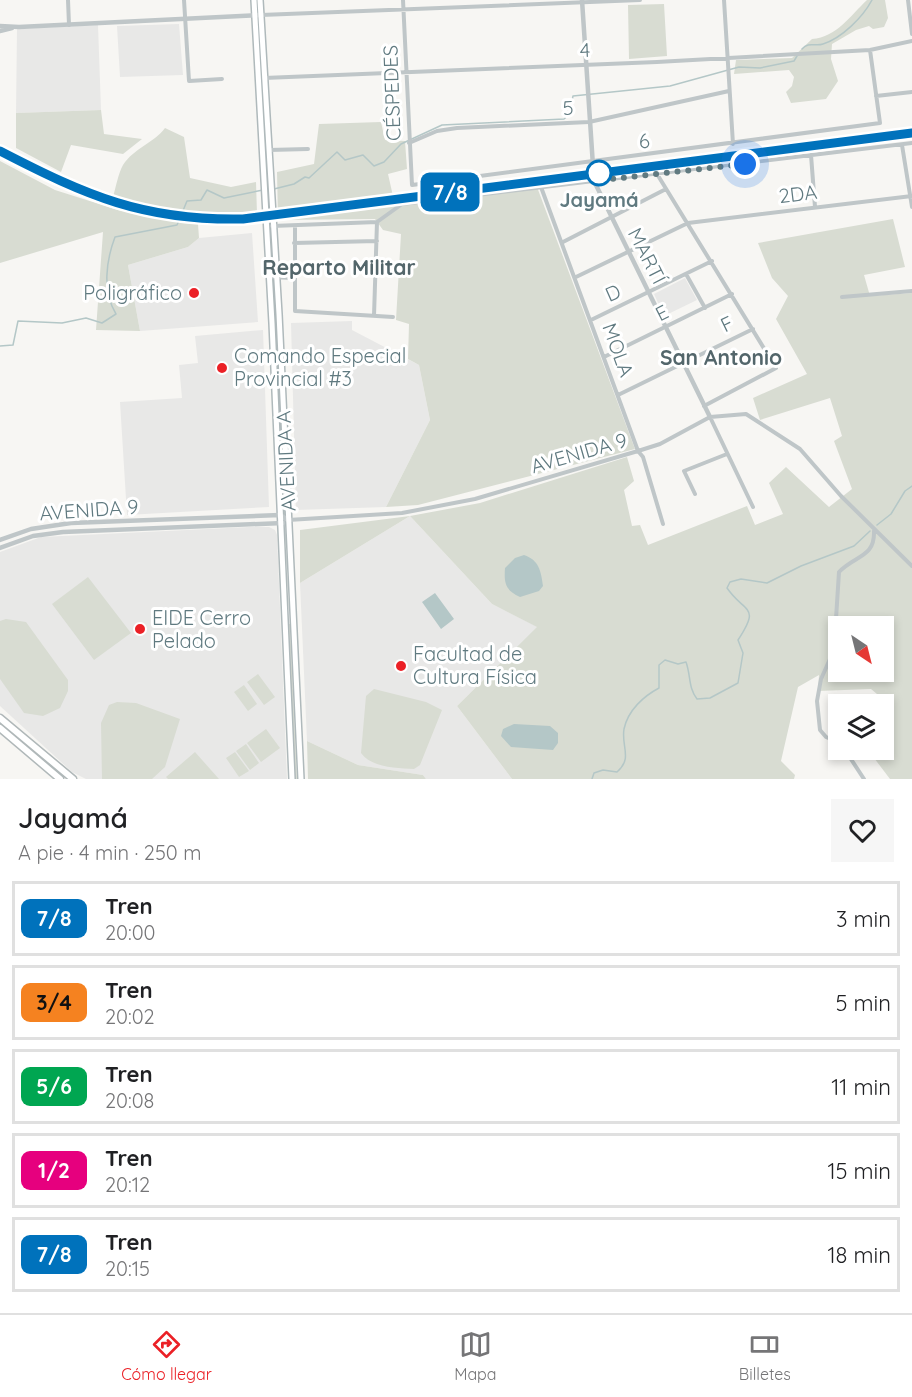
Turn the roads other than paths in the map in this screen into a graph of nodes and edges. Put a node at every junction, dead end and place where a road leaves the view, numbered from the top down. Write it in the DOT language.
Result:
graph roads {
  1 [pos="68,0"];
  2 [pos="184,0"];
  3 [pos="254,0"];
  4 [pos="260,0"];
  5 [pos="404,0"];
  6 [pos="640,0"];
  7 [pos="724,0"];
  8 [pos="908,0"];
  9 [pos="582,2"];
  10 [pos="404,10"];
  11 [pos="258,15"];
  12 [pos="184,19"];
  13 [pos="69,25"];
  14 [pos="0,26"];
  15 [pos="19,27"];
  16 [pos="0,31"];
  17 [pos="912,34"];
  18 [pos="912,41"];
  19 [pos="870,50"];
  20 [pos="726,57"];
  21 [pos="585,64"];
  22 [pos="405,72"];
  23 [pos="222,79"];
  24 [pos="260,79"];
  25 [pos="729,91"];
  26 [pos="912,92"];
  27 [pos="876,96"];
  28 [pos="589,122"];
  29 [pos="409,141"];
  30 [pos="912,143"];
  31 [pos="733,144"];
  32 [pos="902,145"];
  33 [pos="308,149"];
  34 [pos="268,150"];
  35 [pos="812,155"];
  36 [pos="591,163"];
  37 [pos="657,174"];
  38 [pos="594,181"];
  39 [pos="266,185"];
  40 [pos="412,185"];
  41 [pos="541,187"];
  42 [pos="666,189"];
  43 [pos="267,193"];
  44 [pos="910,196"];
  45 [pos="815,207"];
  46 [pos="912,207"];
  47 [pos="611,218"];
  48 [pos="377,222"];
  49 [pos="688,223"];
  50 [pos="272,226"];
  51 [pos="295,226"];
  52 [pos="377,241"];
  53 [pos="563,242"];
  54 [pos="294,243"];
  55 [pos="629,252"];
  56 [pos="712,261"];
  57 [pos="686,274"];
  58 [pos="269,277"];
  59 [pos="277,277"];
  60 [pos="576,277"];
  61 [pos="294,278"];
  62 [pos="912,291"];
  63 [pos="649,293"];
  64 [pos="732,294"];
  65 [pos="842,297"];
  66 [pos="705,308"];
  67 [pos="374,316"];
  68 [pos="393,317"];
  69 [pos="591,320"];
  70 [pos="666,328"];
  71 [pos="753,328"];
  72 [pos="604,357"];
  73 [pos="683,363"];
  74 [pos="618,395"];
  75 [pos="704,405"];
  76 [pos="710,417"];
  77 [pos="638,451"];
  78 [pos="727,454"];
  79 [pos="695,494"];
  80 [pos="753,507"];
  81 [pos="280,515"];
  82 [pos="288,520"];
  83 [pos="120,522"];
  84 [pos="281,524"];
  85 [pos="663,524"];
  86 [pos="121,530"];
  87 [pos="874,530"];
  88 [pos="0,540"];
  89 [pos="0,548"];
  90 [pos="912,566"];
  91 [pos="293,607"];
  92 [pos="285,614"];
  93 [pos="0,718"];
  94 [pos="0,728"];
  95 [pos="828,738"];
  96 [pos="852,760"];
  97 [pos="60,779"];
  98 [pos="73,779"];
  99 [pos="292,779"];
  100 [pos="301,779"];
  101 [pos="864,779"];
  1 -- 13 [label="street"];
  2 -- 12 [label="street"];
  3 -- 11 [label="main road, AVENIDA A"];
  4 -- 11 [label="main road, AVENIDA A"];
  5 -- 10 [label="street, CÉSPEDES"];
  6 -- 9 [label="street"];
  7 -- 20 [label="street"];
  8 -- 17 [label="street"];
  9 -- 10 [label="street"];
  9 -- 21 [label="street, MARTÍ"];
  10 -- 11 [label="street"];
  10 -- 22 [label="street, CÉSPEDES"];
  11 -- 12 [label="street"];
  11 -- 24 [label="main road, AVENIDA A"];
  12 -- 13 [label="street"];
  12 -- 23 [label="street"];
  13 -- 15 [label="street"];
  14 -- 15 [label="street"];
  15 -- 16 [label="street"];
  18 -- 19 [label="street, 4"];
  19 -- 20 [label="street, 4"];
  19 -- 27 [label="street"];
  20 -- 21 [label="street, 4"];
  20 -- 25 [label="street"];
  21 -- 22 [label="street, 4"];
  21 -- 28 [label="street, MARTÍ"];
  22 -- 24 [label="street, 4"];
  22 -- 29 [label="street, CÉSPEDES"];
  24 -- 34 [label="main road, AVENIDA A"];
  24 -- 39 [label="main road, AVENIDA A"];
  25 -- 28 [label="street, 5"];
  25 -- 31 [label="street"];
  26 -- 27 [label="street"];
  27 -- 31 [label="street, 6"];
  28 -- 29 [label="street, 5"];
  28 -- 36 [label="street, MARTÍ"];
  29 -- 40 [label="street, CÉSPEDES"];
  30 -- 32 [label="street"];
  31 -- 36 [label="street, 6"];
  32 -- 35 [label="street"];
  32 -- 44 [label="street"];
  33 -- 34 [label="street"];
  34 -- 39 [label="main road, AVENIDA A"];
  35 -- 37 [label="street"];
  35 -- 45 [label="street"];
  36 -- 38 [label="street, MARTÍ"];
  36 -- 40 [label="street, 6"];
  37 -- 38 [label="street"];
  37 -- 42 [label="street"];
  38 -- 41 [label="street"];
  38 -- 47 [label="street, MARTÍ"];
  39 -- 43 [label="main road, AVENIDA A"];
  41 -- 48 [label="street"];
  41 -- 53 [label="street, MOLA"];
  42 -- 47 [label="street"];
  42 -- 49 [label="street"];
  43 -- 50 [label="main road, AVENIDA A"];
  43 -- 58 [label="main road, AVENIDA A"];
  44 -- 45 [label="street, 2DA"];
  44 -- 46 [label="street"];
  45 -- 49 [label="street, 2DA"];
  47 -- 53 [label="street"];
  47 -- 55 [label="street, MARTÍ"];
  48 -- 51 [label="street"];
  48 -- 52 [label="street"];
  49 -- 55 [label="street, 2DA"];
  49 -- 56 [label="street"];
  50 -- 51 [label="street"];
  50 -- 59 [label="main road, AVENIDA A"];
  51 -- 54 [label="street"];
  52 -- 54 [label="street"];
  52 -- 67 [label="street"];
  53 -- 60 [label="street, MOLA"];
  54 -- 61 [label="street"];
  55 -- 60 [label="street, 2DA"];
  55 -- 63 [label="street, MARTÍ"];
  56 -- 57 [label="street, D"];
  56 -- 64 [label="street"];
  57 -- 63 [label="street, D"];
  57 -- 66 [label="street"];
  58 -- 59 [label="street"];
  58 -- 81 [label="main road, AVENIDA A"];
  59 -- 61 [label="street"];
  59 -- 82 [label="main road, AVENIDA A"];
  60 -- 69 [label="street, MOLA"];
  61 -- 67 [label="street"];
  62 -- 65 [label="street"];
  63 -- 69 [label="street, D"];
  63 -- 70 [label="street, MARTÍ"];
  64 -- 66 [label="street, E"];
  64 -- 71 [label="street"];
  66 -- 70 [label="street, E"];
  67 -- 68 [label="street"];
  69 -- 72 [label="street, MOLA"];
  70 -- 72 [label="street, E"];
  70 -- 73 [label="street, MARTÍ"];
  71 -- 73 [label="street, F"];
  71 -- 75 [label="street"];
  72 -- 74 [label="street, MOLA"];
  73 -- 74 [label="street, F"];
  73 -- 75 [label="street, MARTÍ"];
  74 -- 77 [label="street, MOLA"];
  75 -- 76 [label="street, MARTÍ"];
  76 -- 77 [label="street, AVENIDA 9"];
  76 -- 78 [label="street, MARTÍ"];
  76 -- 87 [label="street, AVENIDA 9"];
  77 -- 82 [label="street, AVENIDA 9"];
  77 -- 85 [label="street, MOLA"];
  78 -- 79 [label="street"];
  78 -- 80 [label="street, MARTÍ"];
  81 -- 82 [label="street"];
  81 -- 83 [label="street, AVENIDA 9"];
  81 -- 84 [label="main road, AVENIDA A"];
  82 -- 84 [label="street, AVENIDA 9"];
  82 -- 91 [label="main road, AVENIDA A"];
  83 -- 86 [label="street"];
  83 -- 88 [label="street, AVENIDA 9"];
  84 -- 86 [label="street, AVENIDA 9"];
  84 -- 92 [label="main road, AVENIDA A"];
  86 -- 89 [label="street, AVENIDA 9"];
  87 -- 90 [label="street, AVENIDA 9"];
  87 -- 95 [label="street"];
  91 -- 92 [label="main road"];
  91 -- 100 [label="main road, AVENIDA A"];
  92 -- 99 [label="main road, AVENIDA A"];
  93 -- 98 [label="highway"];
  94 -- 97 [label="highway"];
  96 -- 101 [label="street"];
}
